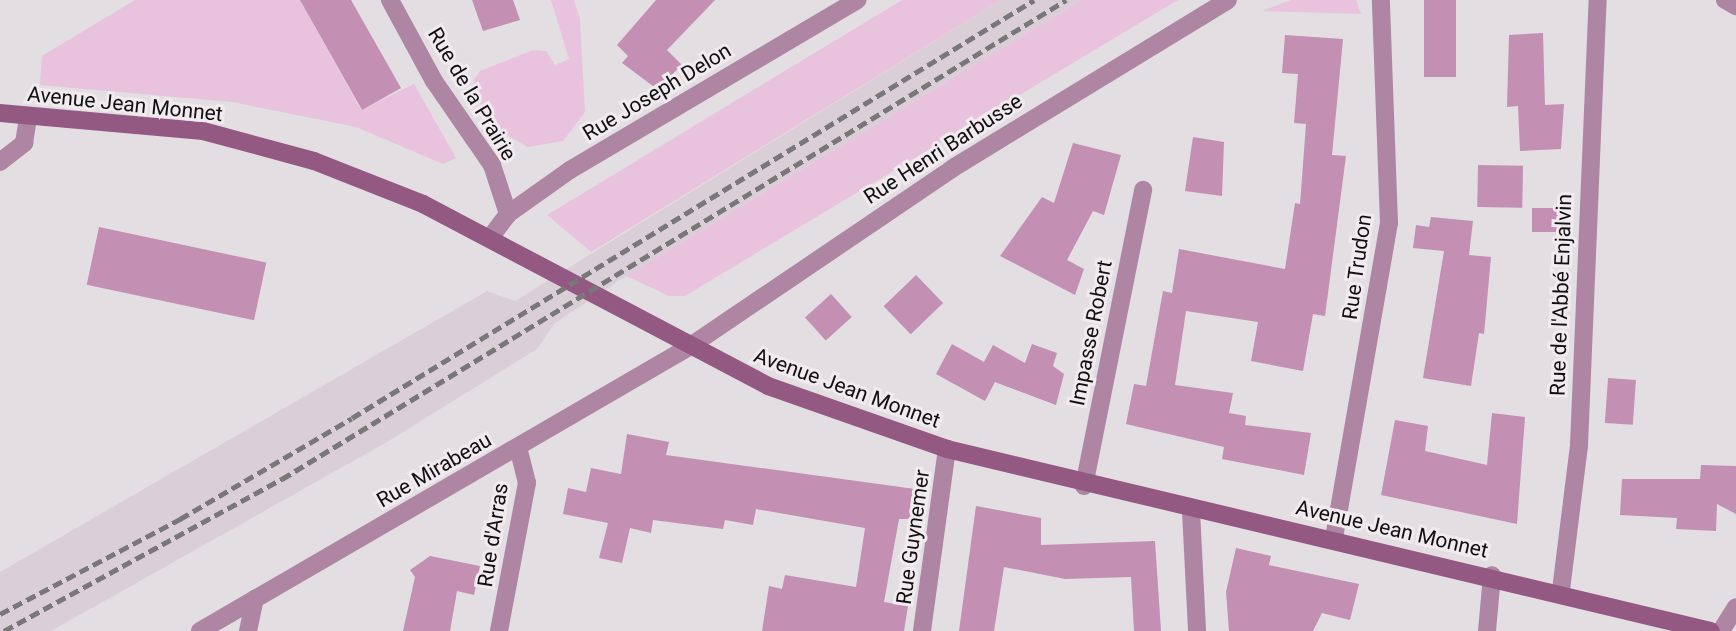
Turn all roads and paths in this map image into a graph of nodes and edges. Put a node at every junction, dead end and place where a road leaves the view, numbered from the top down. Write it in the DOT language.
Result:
graph roads {
  1 [pos="390,0"];
  2 [pos="857,0"];
  3 [pos="1228,0"];
  4 [pos="1381,0"];
  5 [pos="1598,0"];
  6 [pos="1725,0"];
  7 [pos="1736,6"];
  8 [pos="0,113"];
  9 [pos="28,117"];
  10 [pos="0,162"];
  11 [pos="1143,190"];
  12 [pos="508,214"];
  13 [pos="490,238"];
  14 [pos="689,347"];
  15 [pos="518,447"];
  16 [pos="947,449"];
  17 [pos="1084,486"];
  18 [pos="1191,511"];
  19 [pos="1334,538"];
  20 [pos="1492,575"];
  21 [pos="1561,590"];
  22 [pos="255,599"];
  23 [pos="1736,607"];
  24 [pos="201,631"];
  25 [pos="248,631"];
  26 [pos="499,631"];
  27 [pos="922,631"];
  28 [pos="1197,631"];
  29 [pos="1488,631"];
  30 [pos="1711,631"];
  31 [pos="1721,631"];
  1 -- 12 [label="street, Rue de la Prairie"];
  2 -- 12 [label="street, Rue Joseph Delon"];
  3 -- 14 [label="street, Rue Henri Barbusse"];
  4 -- 19 [label="street, Rue Trudon"];
  5 -- 21 [label="street, Rue de l'Abbé Enjalvin"];
  6 -- 7 [label="street"];
  8 -- 9 [label="main road, Avenue Jean Monnet"];
  9 -- 10 [label="street"];
  9 -- 13 [label="main road, Avenue Jean Monnet"];
  11 -- 17 [label="street, Impasse Robert"];
  12 -- 13 [label="street, Rue Joseph Delon"];
  13 -- 14 [label="main road, Avenue Jean Monnet"];
  14 -- 15 [label="street, Rue Mirabeau"];
  14 -- 16 [label="main road, Avenue Jean Monnet"];
  15 -- 22 [label="street, Rue Mirabeau"];
  15 -- 26 [label="street, Rue d'Arras"];
  16 -- 17 [label="main road, Avenue Jean Monnet"];
  16 -- 27 [label="street, Rue Guynemer"];
  17 -- 18 [label="main road, Avenue Jean Monnet"];
  18 -- 19 [label="main road, Avenue Jean Monnet"];
  18 -- 28 [label="street"];
  19 -- 20 [label="main road, Avenue Jean Monnet"];
  20 -- 21 [label="main road, Avenue Jean Monnet"];
  20 -- 29 [label="street"];
  21 -- 30 [label="main road, Avenue Jean Monnet"];
  22 -- 24 [label="street, Rue Mirabeau"];
  22 -- 25 [label="street"];
  23 -- 31 [label="street"];
}
